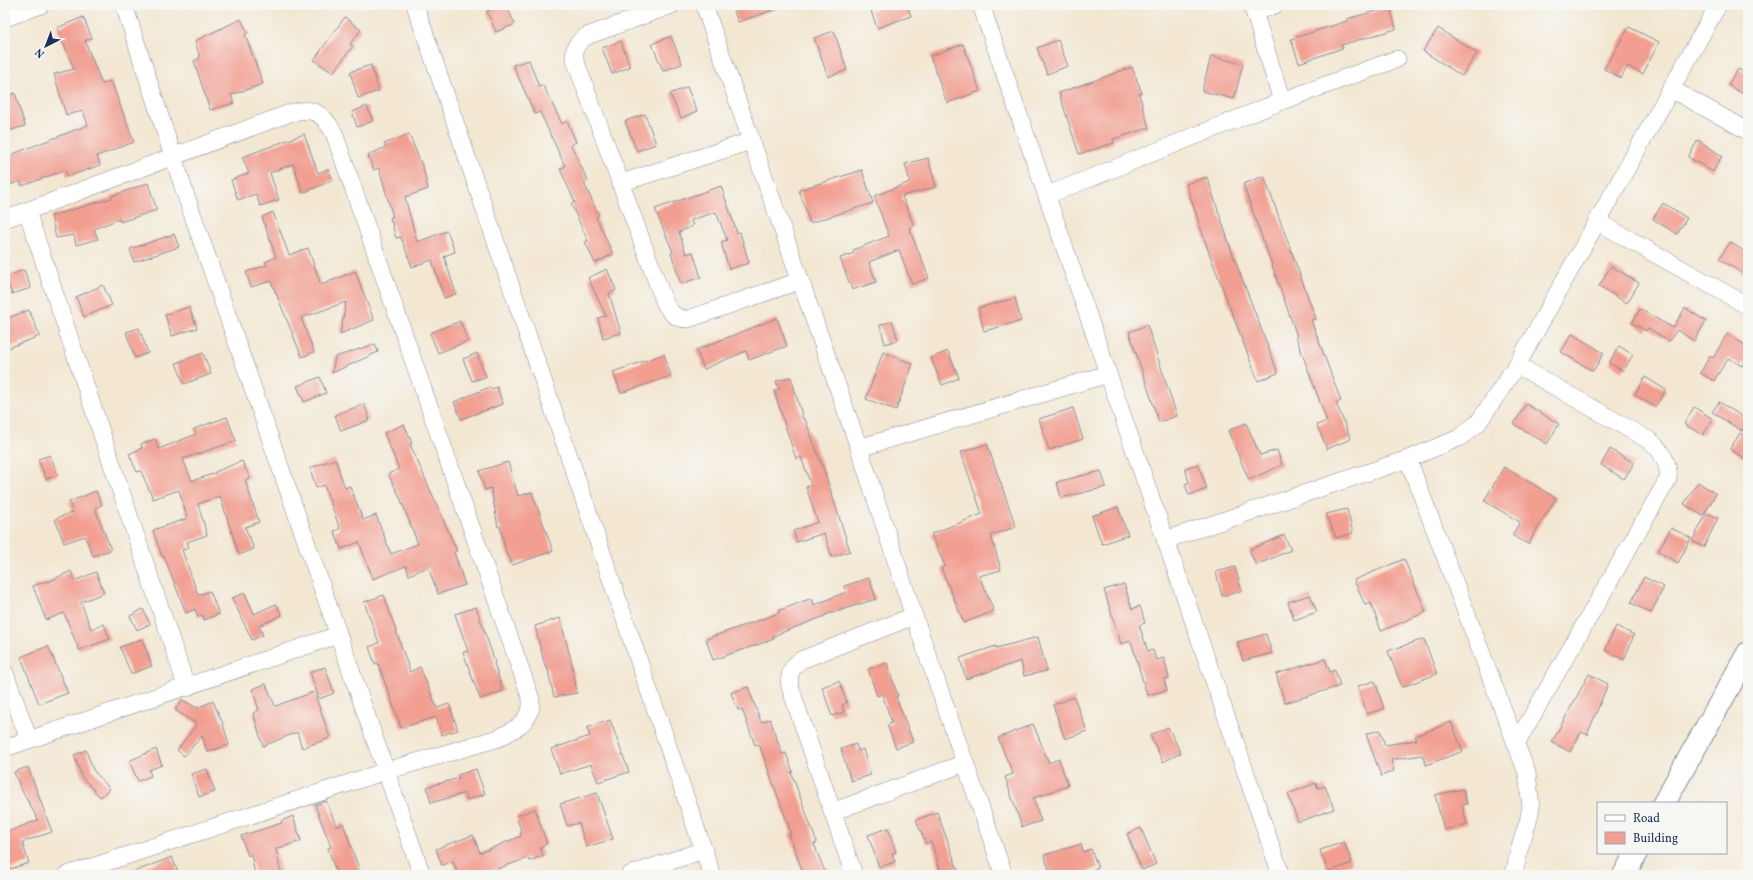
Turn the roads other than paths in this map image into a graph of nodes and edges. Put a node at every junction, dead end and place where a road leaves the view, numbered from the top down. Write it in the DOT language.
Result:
graph roads {
  1 [pos="41,5"];
  2 [pos="124,5"];
  3 [pos="415,5"];
  4 [pos="672,5"];
  5 [pos="704,5"];
  6 [pos="981,5"];
  7 [pos="1275,5"];
  8 [pos="1718,5"];
  9 [pos="1253,9"];
  10 [pos="5,18"];
  11 [pos="1397,59"];
  12 [pos="1671,89"];
  13 [pos="1282,101"];
  14 [pos="1748,131"];
  15 [pos="751,141"];
  16 [pos="174,155"];
  17 [pos="621,183"];
  18 [pos="1048,195"];
  19 [pos="27,211"];
  20 [pos="5,219"];
  21 [pos="1598,222"];
  22 [pos="799,281"];
  23 [pos="1748,306"];
  24 [pos="1516,365"];
  25 [pos="1108,374"];
  26 [pos="859,448"];
  27 [pos="1408,458"];
  28 [pos="1165,540"];
  29 [pos="914,616"];
  30 [pos="338,635"];
  31 [pos="1748,653"];
  32 [pos="5,673"];
  33 [pos="187,688"];
  34 [pos="29,740"];
  35 [pos="1516,744"];
  36 [pos="5,748"];
  37 [pos="965,763"];
  38 [pos="386,771"];
  39 [pos="1665,802"];
  40 [pos="832,812"];
  41 [pos="704,850"];
  42 [pos="1635,854"];
  43 [pos="67,875"];
  44 [pos="422,875"];
  45 [pos="629,875"];
  46 [pos="712,875"];
  47 [pos="854,875"];
  48 [pos="1004,875"];
  49 [pos="1281,875"];
  50 [pos="1514,875"];
  51 [pos="1624,875"];
  1 -- 10 [label="street"];
  2 -- 16 [label="street"];
  3 -- 41 [label="street"];
  4 -- 17 [label="street"];
  5 -- 15 [label="street"];
  6 -- 18 [label="street"];
  7 -- 9 [label="street"];
  8 -- 12 [label="street"];
  9 -- 13 [label="street"];
  11 -- 13 [label="street"];
  12 -- 14 [label="street"];
  12 -- 21 [label="street"];
  13 -- 18 [label="street"];
  15 -- 17 [label="street"];
  15 -- 22 [label="street"];
  16 -- 19 [label="street"];
  16 -- 30 [label="street"];
  16 -- 38 [label="street"];
  17 -- 22 [label="street"];
  18 -- 25 [label="street"];
  19 -- 20 [label="street"];
  19 -- 33 [label="street"];
  21 -- 23 [label="street"];
  21 -- 24 [label="street"];
  22 -- 26 [label="street"];
  24 -- 27 [label="street"];
  24 -- 35 [label="street"];
  25 -- 26 [label="street"];
  25 -- 28 [label="street"];
  26 -- 29 [label="street"];
  27 -- 28 [label="street"];
  27 -- 35 [label="street"];
  28 -- 49 [label="street"];
  29 -- 37 [label="street"];
  29 -- 40 [label="street"];
  30 -- 33 [label="street"];
  30 -- 38 [label="street"];
  31 -- 39 [label="street"];
  32 -- 34 [label="street"];
  33 -- 34 [label="street"];
  34 -- 36 [label="street"];
  35 -- 50 [label="street"];
  37 -- 40 [label="street"];
  37 -- 48 [label="street"];
  38 -- 43 [label="street"];
  38 -- 44 [label="street"];
  40 -- 47 [label="street"];
  41 -- 45 [label="street"];
  41 -- 46 [label="street"];
  42 -- 51 [label="street"];
}
